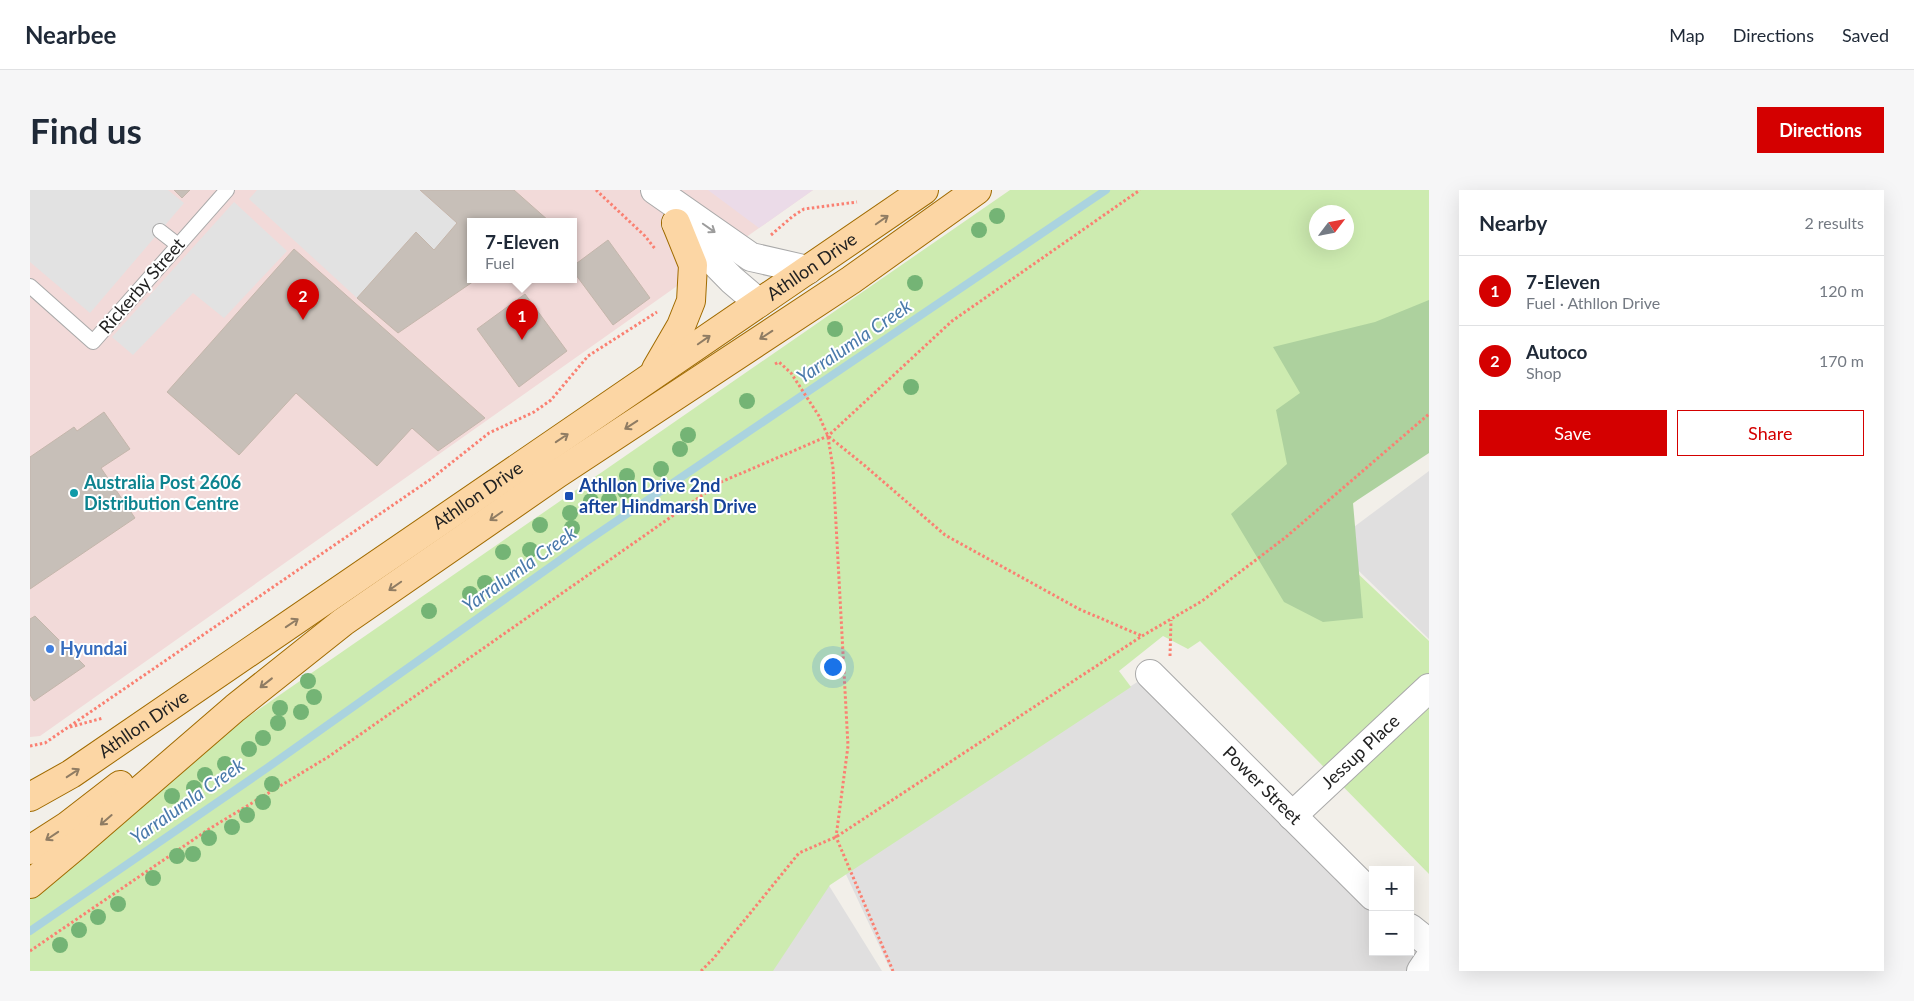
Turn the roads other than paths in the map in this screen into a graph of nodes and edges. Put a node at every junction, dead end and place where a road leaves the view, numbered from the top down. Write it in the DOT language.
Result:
graph roads {
  1 [pos="227,190"];
  2 [pos="645,190"];
  3 [pos="655,190"];
  4 [pos="924,190"];
  5 [pos="976,190"];
  6 [pos="676,223"];
  7 [pos="160,231"];
  8 [pos="178,245"];
  9 [pos="808,270"];
  10 [pos="851,280"];
  11 [pos="30,286"];
  12 [pos="759,303"];
  13 [pos="650,378"];
  14 [pos="1150,674"];
  15 [pos="1429,688"];
  16 [pos="235,708"];
  17 [pos="30,797"];
  18 [pos="1292,816"];
  19 [pos="30,850"];
  20 [pos="30,884"];
  21 [pos="1369,892"];
  22 [pos="1414,931"];
  23 [pos="1429,943"];
  24 [pos="1429,959"];
  25 [pos="1421,971"];
  1 -- 8 [label="lane, Rickerby Street"];
  2 -- 6 [label="street"];
  3 -- 9 [label="street, one-way"];
  9 -- 4 [label="main road, Athllon Drive, one-way"];
  5 -- 10 [label="main road, Athllon Drive"];
  6 -- 12 [label="street"];
  6 -- 13 [label="main road"];
  7 -- 8 [label="lane"];
  8 -- 11 [label="lane, Rickerby Street"];
  9 -- 12 [label="main road, Athllon Drive"];
  10 -- 12 [label="main road"];
  10 -- 16 [label="main road, Athllon Drive, one-way"];
  13 -- 12 [label="main road, Athllon Drive, one-way"];
  17 -- 13 [label="main road, Athllon Drive, one-way"];
  14 -- 18 [label="street, Power Street"];
  15 -- 18 [label="street, Jessup Place"];
  16 -- 19 [label="main road, Athllon Drive, one-way"];
  16 -- 20 [label="main road, Athllon Drive, one-way"];
  18 -- 21 [label="street, Power Street"];
  22 -- 23 [label="street"];
  24 -- 25 [label="street"];
}
